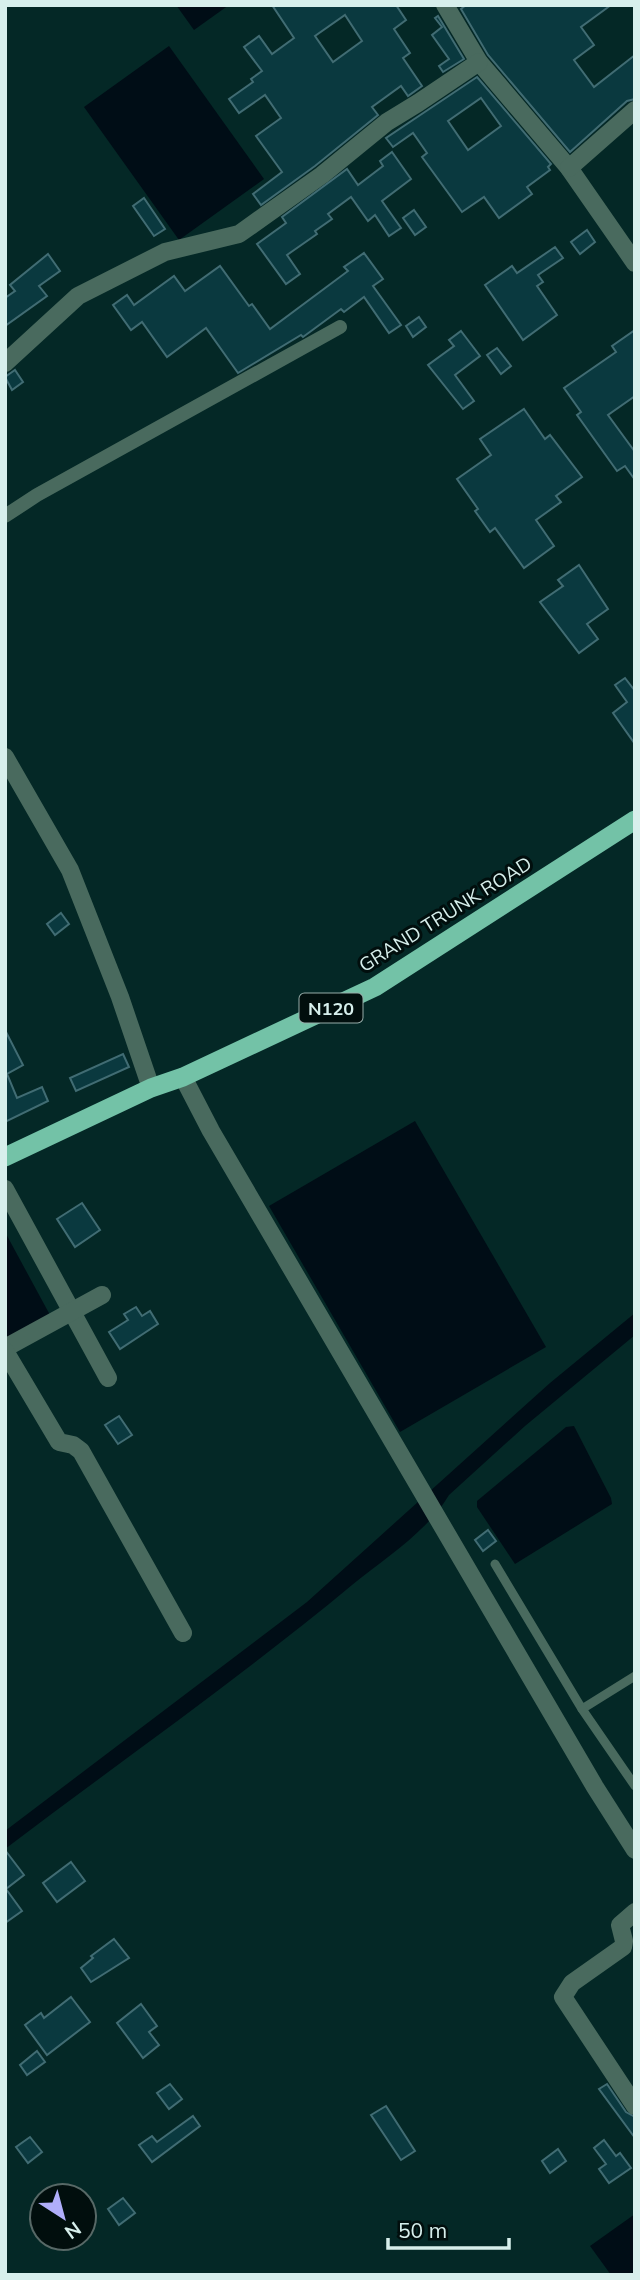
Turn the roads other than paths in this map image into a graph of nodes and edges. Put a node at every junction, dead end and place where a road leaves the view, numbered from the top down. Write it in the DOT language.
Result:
graph roads {
  1 [pos="445,5"];
  2 [pos="479,62"];
  3 [pos="635,110"];
  4 [pos="569,169"];
  5 [pos="635,263"];
  6 [pos="340,327"];
  7 [pos="5,363"];
  8 [pos="5,516"];
  9 [pos="5,757"];
  10 [pos="635,820"];
  11 [pos="183,1077"];
  12 [pos="150,1088"];
  13 [pos="5,1157"];
  14 [pos="5,1189"];
  15 [pos="102,1295"];
  16 [pos="71,1310"];
  17 [pos="5,1349"];
  18 [pos="108,1378"];
  19 [pos="495,1564"];
  20 [pos="183,1633"];
  21 [pos="635,1676"];
  22 [pos="582,1709"];
  23 [pos="635,1786"];
  24 [pos="635,1850"];
  25 [pos="635,1912"];
  26 [pos="635,2106"];
  1 -- 2 [label="street"];
  2 -- 4 [label="street"];
  2 -- 7 [label="street"];
  3 -- 4 [label="street"];
  4 -- 5 [label="street"];
  6 -- 8 [label="street"];
  9 -- 12 [label="street"];
  10 -- 11 [label="highway, GRAND TRUNK ROAD / N120"];
  11 -- 12 [label="highway, GRAND TRUNK ROAD / N120"];
  11 -- 24 [label="street"];
  12 -- 13 [label="highway, GRAND TRUNK ROAD / N120"];
  14 -- 16 [label="street"];
  15 -- 16 [label="street"];
  16 -- 17 [label="street"];
  16 -- 18 [label="street"];
  17 -- 20 [label="street"];
  19 -- 22 [label="lane"];
  21 -- 22 [label="lane"];
  22 -- 23 [label="lane"];
  25 -- 26 [label="street"];
}
